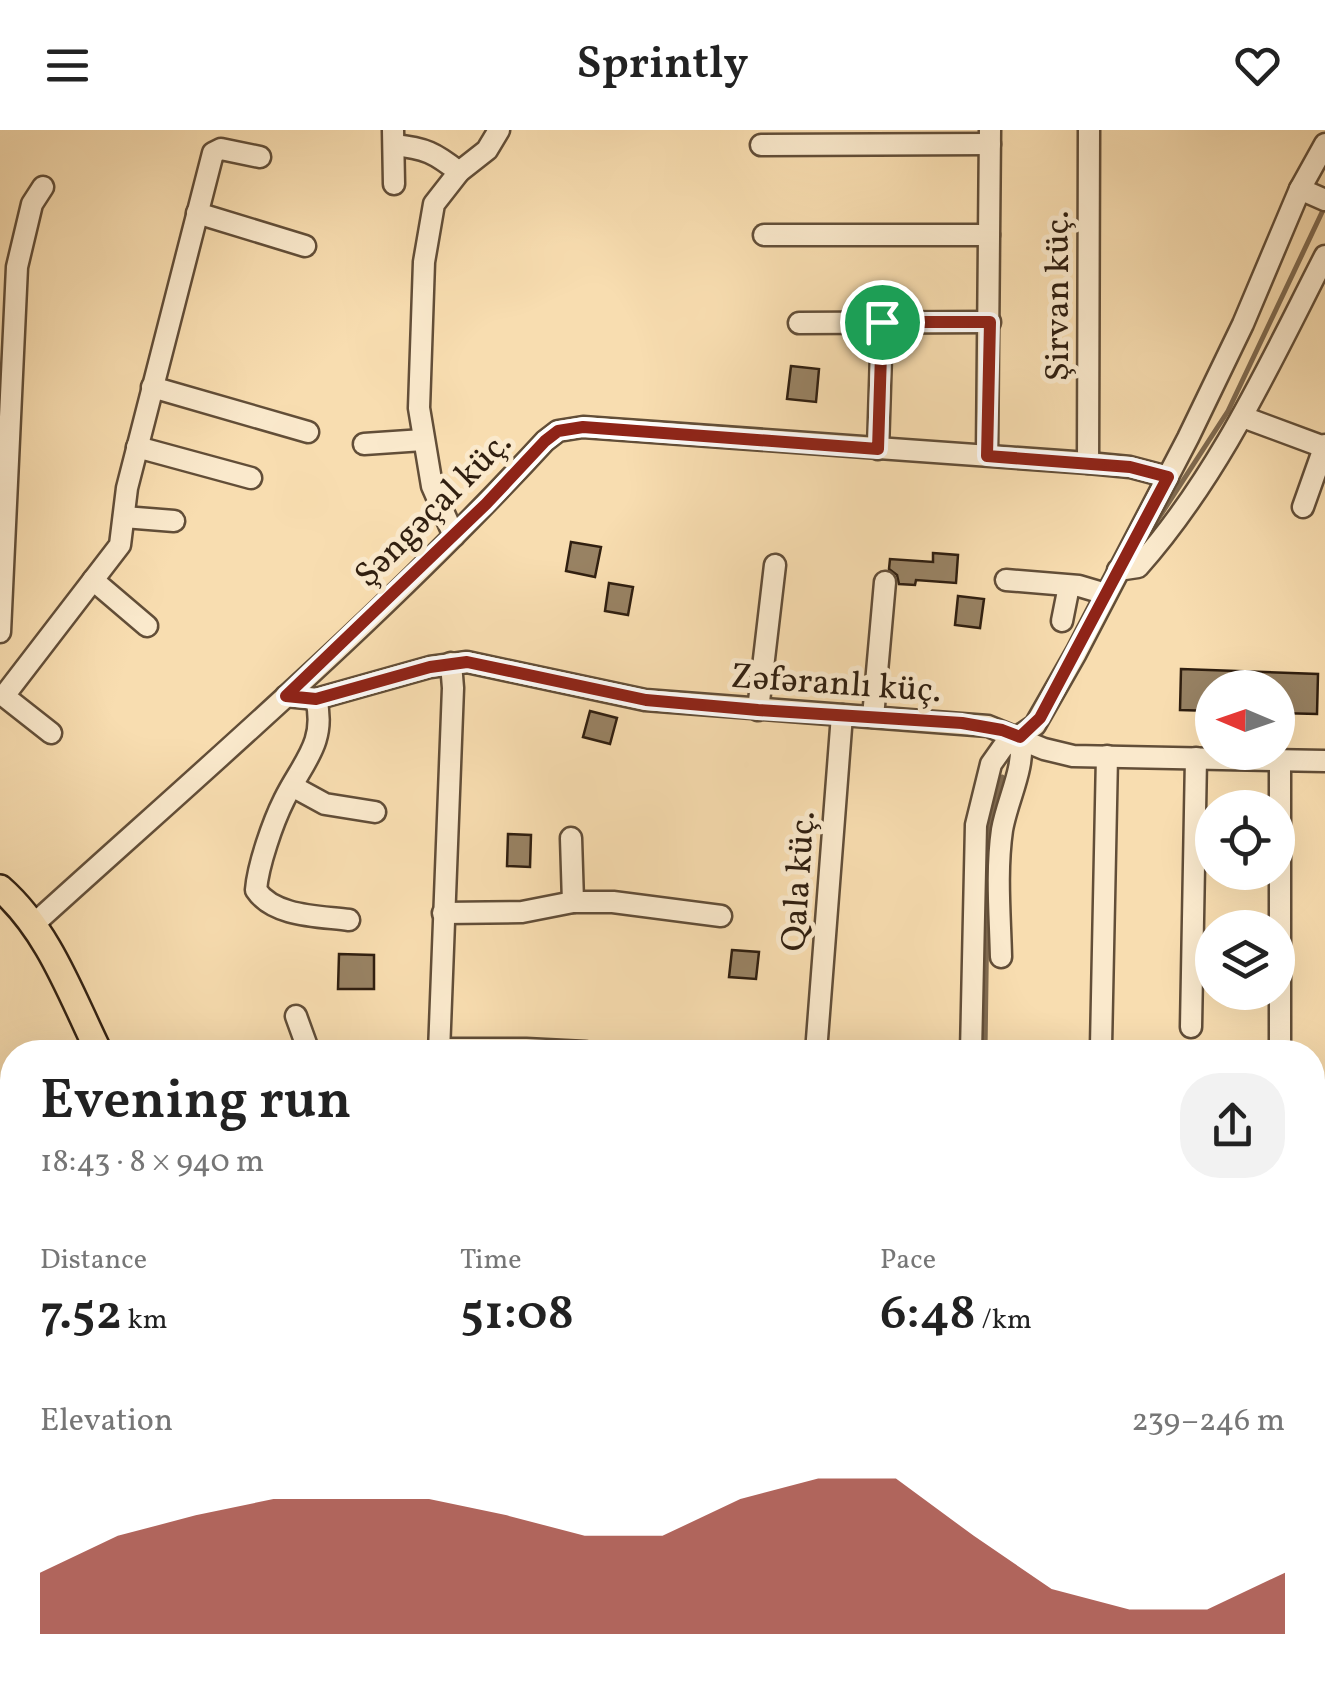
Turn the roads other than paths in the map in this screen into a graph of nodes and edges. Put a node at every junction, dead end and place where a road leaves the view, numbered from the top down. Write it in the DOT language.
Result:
graph roads {
  1 [pos="499,130"];
  2 [pos="1090,130"];
  3 [pos="990,137"];
  4 [pos="394,138"];
  5 [pos="1325,144"];
  6 [pos="761,145"];
  7 [pos="260,157"];
  8 [pos="460,172"];
  9 [pos="394,184"];
  10 [pos="43,187"];
  11 [pos="1300,189"];
  12 [pos="1325,200"];
  13 [pos="197,214"];
  14 [pos="764,235"];
  15 [pos="989,235"];
  16 [pos="305,246"];
  17 [pos="1325,256"];
  18 [pos="882,322"];
  19 [pos="990,322"];
  20 [pos="799,323"];
  21 [pos="152,387"];
  22 [pos="1243,416"];
  23 [pos="308,432"];
  24 [pos="423,440"];
  25 [pos="364,444"];
  26 [pos="1325,446"];
  27 [pos="137,447"];
  28 [pos="878,449"];
  29 [pos="987,456"];
  30 [pos="1088,463"];
  31 [pos="1168,477"];
  32 [pos="252,478"];
  33 [pos="1303,507"];
  34 [pos="124,517"];
  35 [pos="174,520"];
  36 [pos="454,536"];
  37 [pos="775,566"];
  38 [pos="1118,570"];
  39 [pos="93,580"];
  40 [pos="1006,580"];
  41 [pos="885,582"];
  42 [pos="1069,586"];
  43 [pos="1106,594"];
  44 [pos="1062,621"];
  45 [pos="147,626"];
  46 [pos="0,632"];
  47 [pos="451,663"];
  48 [pos="0,671"];
  49 [pos="286,696"];
  50 [pos="316,699"];
  51 [pos="2,700"];
  52 [pos="758,710"];
  53 [pos="842,715"];
  54 [pos="872,717"];
  55 [pos="51,733"];
  56 [pos="1020,737"];
  57 [pos="1108,756"];
  58 [pos="1195,758"];
  59 [pos="1295,760"];
  60 [pos="1325,761"];
  61 [pos="1196,770"];
  62 [pos="1280,770"];
  63 [pos="292,786"];
  64 [pos="375,812"];
  65 [pos="571,838"];
  66 [pos="5,902"];
  67 [pos="573,902"];
  68 [pos="443,914"];
  69 [pos="721,916"];
  70 [pos="349,920"];
  71 [pos="34,924"];
  72 [pos="1001,957"];
  73 [pos="296,1016"];
  74 [pos="1190,1027"];
  75 [pos="93,1040"];
  76 [pos="305,1040"];
  77 [pos="439,1040"];
  78 [pos="817,1040"];
  79 [pos="971,1040"];
  80 [pos="1102,1040"];
  81 [pos="1280,1040"];
  1 -- 8 [label="street"];
  2 -- 30 [label="street, Şirvan küç."];
  3 -- 6 [label="street"];
  3 -- 15 [label="street"];
  4 -- 8 [label="street"];
  4 -- 9 [label="street"];
  5 -- 11 [label="street"];
  7 -- 13 [label="street"];
  8 -- 24 [label="street"];
  10 -- 46 [label="street"];
  11 -- 12 [label="street"];
  11 -- 31 [label="street"];
  13 -- 16 [label="street"];
  13 -- 21 [label="street"];
  14 -- 15 [label="street"];
  15 -- 19 [label="street"];
  17 -- 22 [label="street"];
  18 -- 19 [label="street"];
  18 -- 20 [label="street"];
  18 -- 28 [label="street"];
  19 -- 29 [label="street"];
  21 -- 23 [label="street"];
  21 -- 27 [label="street"];
  22 -- 26 [label="street"];
  22 -- 38 [label="street"];
  24 -- 25 [label="street"];
  24 -- 36 [label="street"];
  26 -- 33 [label="street"];
  27 -- 32 [label="street"];
  27 -- 34 [label="street"];
  28 -- 29 [label="street, Şəngəçal küç."];
  28 -- 36 [label="street, Şəngəçal küç."];
  29 -- 30 [label="street, Şəngəçal küç."];
  30 -- 31 [label="street, Şəngəçal küç."];
  31 -- 38 [label="street"];
  34 -- 35 [label="street"];
  34 -- 39 [label="street"];
  36 -- 49 [label="street, Şəngəçal küç."];
  37 -- 52 [label="street"];
  38 -- 43 [label="street"];
  39 -- 45 [label="street"];
  39 -- 51 [label="street"];
  40 -- 42 [label="street"];
  41 -- 54 [label="street"];
  42 -- 43 [label="street"];
  42 -- 44 [label="street"];
  43 -- 56 [label="street"];
  47 -- 50 [label="street, Zəfəranlı küç."];
  47 -- 52 [label="street, Zəfəranlı küç."];
  47 -- 68 [label="street"];
  48 -- 51 [label="street"];
  49 -- 50 [label="street, Zəfəranlı küç."];
  49 -- 71 [label="street, Şəngəçal küç."];
  50 -- 63 [label="street"];
  51 -- 55 [label="street"];
  52 -- 53 [label="street, Zəfəranlı küç."];
  53 -- 54 [label="street, Zəfəranlı küç."];
  53 -- 78 [label="street, Qala küç."];
  54 -- 56 [label="street, Zəfəranlı küç."];
  56 -- 57 [label="street, Zəfəranlı küç."];
  56 -- 72 [label="street"];
  56 -- 79 [label="street"];
  57 -- 58 [label="street, Zəfəranlı küç."];
  57 -- 80 [label="street"];
  59 -- 60 [label="street, Zəfəranlı küç."];
  61 -- 74 [label="street"];
  62 -- 81 [label="street"];
  63 -- 64 [label="street"];
  63 -- 70 [label="street"];
  65 -- 67 [label="street"];
  66 -- 71 [label="main road"];
  67 -- 68 [label="street"];
  67 -- 69 [label="street"];
  68 -- 77 [label="street"];
  71 -- 75 [label="main road"];
  73 -- 76 [label="street"];
}
